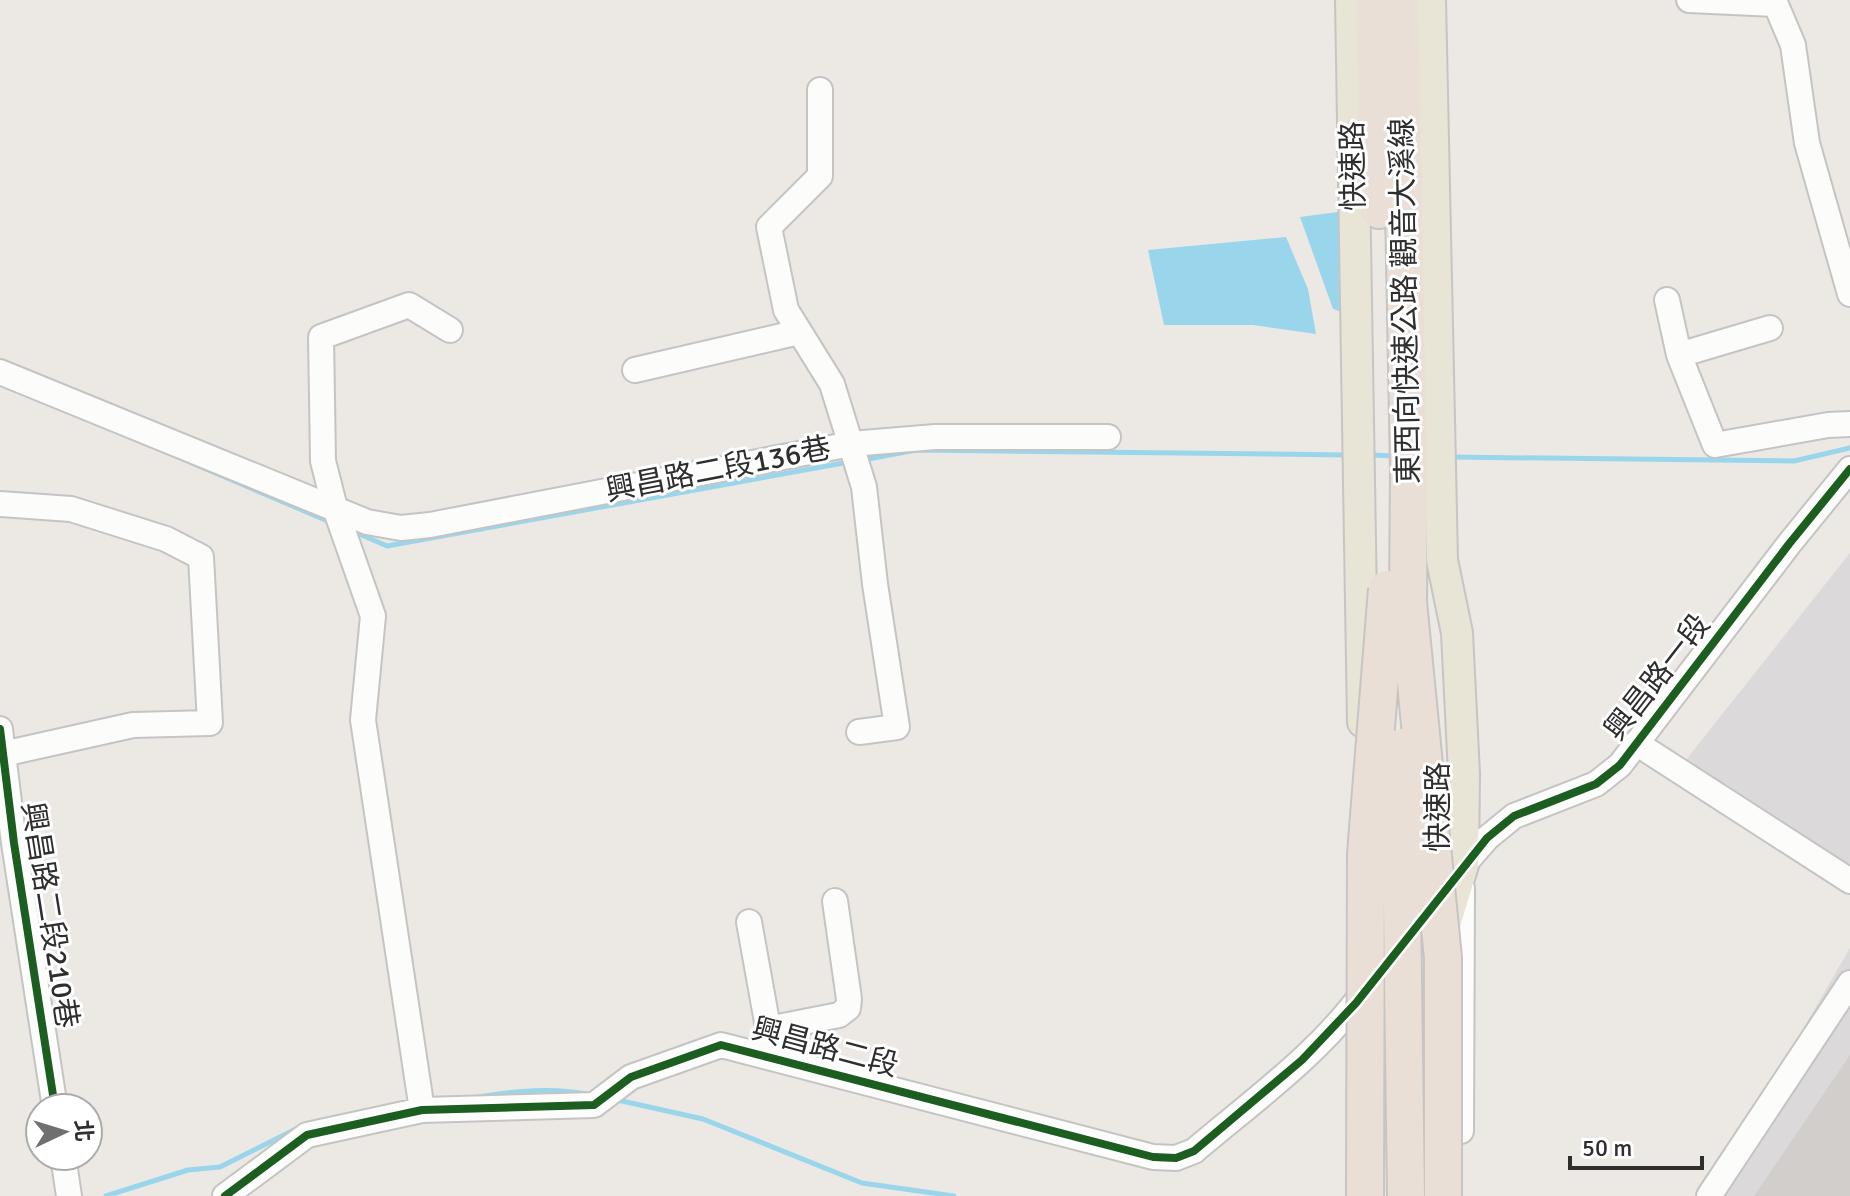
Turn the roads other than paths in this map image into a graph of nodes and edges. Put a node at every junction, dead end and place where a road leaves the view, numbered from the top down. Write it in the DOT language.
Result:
graph roads {
  1 [pos="1351,0"];
  2 [pos="1374,0"];
  3 [pos="1400,0"];
  4 [pos="1430,0"];
  5 [pos="1689,0"];
  6 [pos="1774,2"];
  7 [pos="820,90"];
  8 [pos="1850,294"];
  9 [pos="1667,300"];
  10 [pos="1770,328"];
  11 [pos="450,330"];
  12 [pos="799,332"];
  13 [pos="1679,355"];
  14 [pos="635,370"];
  15 [pos="0,372"];
  16 [pos="1850,424"];
  17 [pos="1108,437"];
  18 [pos="851,444"];
  19 [pos="1850,469"];
  20 [pos="0,504"];
  21 [pos="335,508"];
  22 [pos="1397,595"];
  23 [pos="0,729"];
  24 [pos="859,732"];
  25 [pos="1636,743"];
  26 [pos="3,754"];
  27 [pos="1463,865"];
  28 [pos="1850,881"];
  29 [pos="835,901"];
  30 [pos="749,922"];
  31 [pos="1850,983"];
  32 [pos="1364,992"];
  33 [pos="773,1028"];
  34 [pos="766,1056"];
  35 [pos="53,1092"];
  36 [pos="422,1110"];
  37 [pos="65,1172"];
  38 [pos="69,1196"];
  39 [pos="225,1196"];
  40 [pos="1355,1196"];
  41 [pos="1365,1196"];
  42 [pos="1375,1196"];
  43 [pos="1390,1196"];
  44 [pos="1406,1196"];
  45 [pos="1430,1196"];
  46 [pos="1443,1196"];
  47 [pos="1460,1196"];
  48 [pos="1709,1196"];
  1 -- 32 [label="main road, 快速路"];
  2 -- 22 [label="highway, 東西向快速公路 觀音大溪線"];
  3 -- 22 [label="highway, 東西向快速公路 觀音大溪線"];
  4 -- 27 [label="main road, 快速路"];
  5 -- 6 [label="street"];
  6 -- 8 [label="street"];
  7 -- 12 [label="street"];
  9 -- 13 [label="street"];
  10 -- 13 [label="street"];
  11 -- 21 [label="street"];
  12 -- 14 [label="street"];
  12 -- 18 [label="street"];
  13 -- 16 [label="street"];
  15 -- 21 [label="street, 興昌路二段136巷"];
  17 -- 18 [label="street, 興昌路二段136巷"];
  18 -- 21 [label="street, 興昌路二段136巷"];
  18 -- 24 [label="street"];
  19 -- 25 [label="street, 興昌路一段"];
  20 -- 26 [label="street"];
  21 -- 36 [label="street"];
  22 -- 41 [label="highway, bridge"];
  22 -- 43 [label="highway, bridge"];
  22 -- 44 [label="highway, bridge"];
  22 -- 46 [label="highway, bridge"];
  23 -- 26 [label="street, 興昌路二段210巷"];
  25 -- 27 [label="street, 興昌路一段"];
  25 -- 28 [label="street"];
  26 -- 35 [label="street, 興昌路二段210巷"];
  27 -- 32 [label="street, 興昌路一段"];
  27 -- 45 [label="main road, 快速路"];
  27 -- 47 [label="street, 快速路"];
  29 -- 33 [label="street"];
  30 -- 33 [label="street"];
  31 -- 48 [label="street"];
  32 -- 34 [label="street, 興昌路二段"];
  32 -- 40 [label="street, 快速路"];
  32 -- 42 [label="main road, 快速路"];
  33 -- 34 [label="street"];
  34 -- 36 [label="street, 興昌路二段"];
  36 -- 39 [label="street, 興昌路二段"];
  37 -- 38 [label="street"];
}
